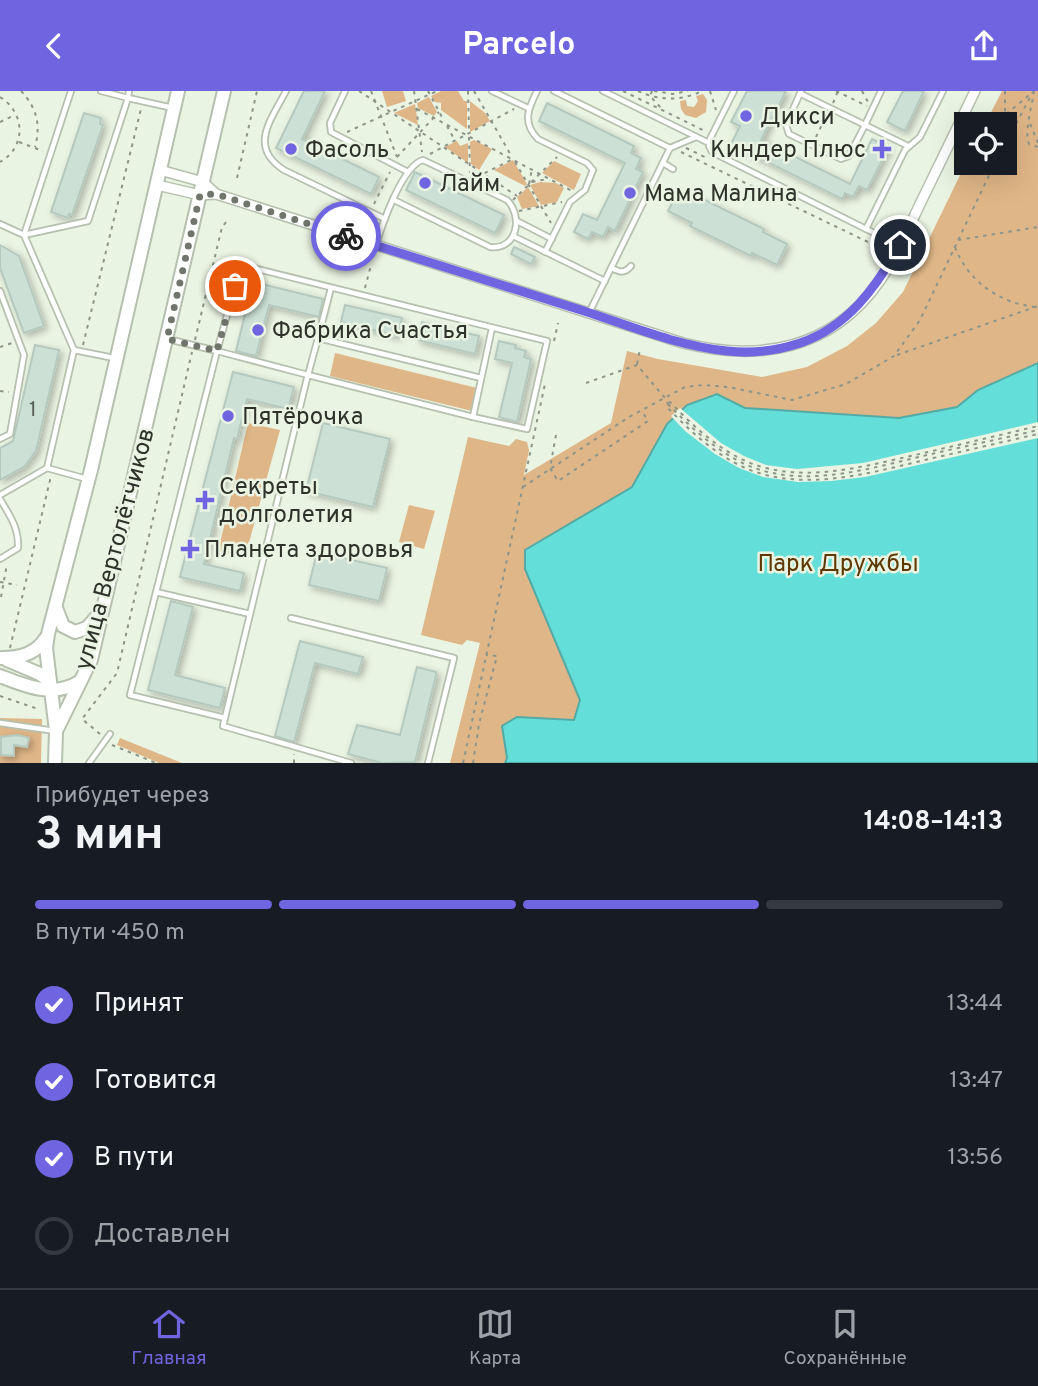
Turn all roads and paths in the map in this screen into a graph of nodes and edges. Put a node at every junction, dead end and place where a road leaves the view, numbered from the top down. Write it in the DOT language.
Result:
graph roads {
  1 [pos="21,91"];
  2 [pos="71,91"];
  3 [pos="101,91"];
  4 [pos="129,91"];
  5 [pos="178,91"];
  6 [pos="224,91"];
  7 [pos="257,91"];
  8 [pos="286,91"];
  9 [pos="345,91"];
  10 [pos="359,91"];
  11 [pos="371,91"];
  12 [pos="415,91"];
  13 [pos="428,91"];
  14 [pos="437,91"];
  15 [pos="468,91"];
  16 [pos="474,91"];
  17 [pos="492,91"];
  18 [pos="537,91"];
  19 [pos="554,91"];
  20 [pos="603,91"];
  21 [pos="623,91"];
  22 [pos="638,91"];
  23 [pos="653,91"];
  24 [pos="674,91"];
  25 [pos="688,91"];
  26 [pos="702,91"];
  27 [pos="710,91"];
  28 [pos="734,91"];
  29 [pos="837,91"];
  30 [pos="862,91"];
  31 [pos="881,91"];
  32 [pos="943,91"];
  33 [pos="975,91"];
  34 [pos="1005,91"];
  35 [pos="1034,91"];
  36 [pos="801,92"];
  37 [pos="668,94"];
  38 [pos="430,95"];
  39 [pos="650,96"];
  40 [pos="0,97"];
  41 [pos="128,98"];
  42 [pos="142,101"];
  43 [pos="416,101"];
  44 [pos="375,102"];
  45 [pos="522,105"];
  46 [pos="528,108"];
  47 [pos="830,108"];
  48 [pos="174,109"];
  49 [pos="417,109"];
  50 [pos="873,109"];
  51 [pos="662,110"];
  52 [pos="391,112"];
  53 [pos="439,112"];
  54 [pos="16,114"];
  55 [pos="381,117"];
  56 [pos="434,118"];
  57 [pos="492,121"];
  58 [pos="0,122"];
  59 [pos="666,122"];
  60 [pos="1017,122"];
  61 [pos="446,123"];
  62 [pos="1030,123"];
  63 [pos="864,125"];
  64 [pos="716,128"];
  65 [pos="421,132"];
  66 [pos="468,134"];
  67 [pos="712,135"];
  68 [pos="336,137"];
  69 [pos="698,138"];
  70 [pos="455,141"];
  71 [pos="18,142"];
  72 [pos="709,143"];
  73 [pos="812,145"];
  74 [pos="1038,145"];
  75 [pos="908,146"];
  76 [pos="35,147"];
  77 [pos="443,147"];
  78 [pos="671,148"];
  79 [pos="563,151"];
  80 [pos="50,153"];
  81 [pos="692,157"];
  82 [pos="397,158"];
  83 [pos="513,159"];
  84 [pos="0,162"];
  85 [pos="663,163"];
  86 [pos="394,165"];
  87 [pos="470,165"];
  88 [pos="532,169"];
  89 [pos="673,169"];
  90 [pos="160,170"];
  91 [pos="408,172"];
  92 [pos="540,173"];
  93 [pos="483,174"];
  94 [pos="989,175"];
  95 [pos="237,178"];
  96 [pos="550,179"];
  97 [pos="530,183"];
  98 [pos="157,185"];
  99 [pos="202,188"];
  100 [pos="580,195"];
  101 [pos="517,196"];
  102 [pos="394,199"];
  103 [pos="573,199"];
  104 [pos="510,203"];
  105 [pos="541,206"];
  106 [pos="370,212"];
  107 [pos="515,212"];
  108 [pos="385,219"];
  109 [pos="227,221"];
  110 [pos="517,221"];
  111 [pos="0,224"];
  112 [pos="1038,227"];
  113 [pos="866,229"];
  114 [pos="555,231"];
  115 [pos="24,235"];
  116 [pos="513,236"];
  117 [pos="552,239"];
  118 [pos="957,240"];
  119 [pos="870,243"];
  120 [pos="900,245"];
  121 [pos="376,246"];
  122 [pos="954,246"];
  123 [pos="545,252"];
  124 [pos="371,265"];
  125 [pos="631,266"];
  126 [pos="611,268"];
  127 [pos="605,281"];
  128 [pos="331,288"];
  129 [pos="0,292"];
  130 [pos="363,296"];
  131 [pos="1037,307"];
  132 [pos="589,313"];
  133 [pos="558,324"];
  134 [pos="492,328"];
  135 [pos="318,338"];
  136 [pos="167,339"];
  137 [pos="19,341"];
  138 [pos="554,343"];
  139 [pos="194,345"];
  140 [pos="0,347"];
  141 [pos="640,349"];
  142 [pos="74,350"];
  143 [pos="217,351"];
  144 [pos="81,352"];
  145 [pos="894,356"];
  146 [pos="117,359"];
  147 [pos="637,365"];
  148 [pos="308,375"];
  149 [pos="481,378"];
  150 [pos="546,380"];
  151 [pos="586,383"];
  152 [pos="0,391"];
  153 [pos="17,393"];
  154 [pos="665,398"];
  155 [pos="668,404"];
  156 [pos="642,410"];
  157 [pos="472,417"];
  158 [pos="1038,428"];
  159 [pos="1038,434"];
  160 [pos="556,435"];
  161 [pos="0,439"];
  162 [pos="550,468"];
  163 [pos="50,469"];
  164 [pos="89,479"];
  165 [pos="523,487"];
  166 [pos="0,497"];
  167 [pos="10,553"];
  168 [pos="0,559"];
  169 [pos="2,582"];
  170 [pos="17,585"];
  171 [pos="156,591"];
  172 [pos="1,597"];
  173 [pos="56,605"];
  174 [pos="102,610"];
  175 [pos="250,614"];
  176 [pos="291,618"];
  177 [pos="48,634"];
  178 [pos="2,654"];
  179 [pos="485,654"];
  180 [pos="117,673"];
  181 [pos="0,676"];
  182 [pos="134,678"];
  183 [pos="79,682"];
  184 [pos="50,686"];
  185 [pos="0,696"];
  186 [pos="38,709"];
  187 [pos="225,718"];
  188 [pos="0,723"];
  189 [pos="56,731"];
  190 [pos="110,734"];
  191 [pos="106,740"];
  192 [pos="294,747"];
  193 [pos="55,763"];
  194 [pos="89,763"];
  195 [pos="156,763"];
  196 [pos="294,763"];
  197 [pos="351,763"];
  198 [pos="428,763"];
  199 [pos="463,763"];
  200 [pos="473,763"];
  1 -- 76 [label="path"];
  2 -- 80 [label="lane"];
  3 -- 41 [label="lane"];
  4 -- 41 [label="lane"];
  5 -- 48 [label="main road, улица Вертолётчиков"];
  6 -- 99 [label="main road, улица Вертолётчиков"];
  7 -- 95 [label="path"];
  8 -- 106 [label="lane"];
  9 -- 68 [label="lane"];
  10 -- 44 [label="path"];
  11 -- 44 [label="path"];
  12 -- 43 [label="path"];
  13 -- 38 [label="path"];
  14 -- 38 [label="path"];
  15 -- 66 [label="path"];
  16 -- 57 [label="path"];
  17 -- 45 [label="lane"];
  18 -- 46 [label="lane"];
  19 -- 78 [label="lane"];
  20 -- 59 [label="lane"];
  21 -- 51 [label="path"];
  22 -- 39 [label="path"];
  23 -- 37 [label="path"];
  23 -- 39 [label="path"];
  24 -- 37 [label="path"];
  25 -- 37 [label="path"];
  26 -- 39 [label="path"];
  27 -- 64 [label="path"];
  28 -- 64 [label="lane"];
  29 -- 47 [label="path"];
  29 -- 50 [label="path"];
  30 -- 50 [label="path"];
  31 -- 50 [label="lane"];
  32 -- 75 [label="lane"];
  33 -- 120 [label="street"];
  34 -- 35 [label="path"];
  35 -- 60 [label="path"];
  35 -- 62 [label="path"];
  36 -- 47 [label="lane"];
  36 -- 73 [label="lane"];
  38 -- 43 [label="path"];
  38 -- 53 [label="path"];
  39 -- 51 [label="path"];
  40 -- 54 [label="path"];
  41 -- 42 [label="lane"];
  41 -- 115 [label="lane"];
  42 -- 48 [label="lane"];
  42 -- 144 [label="path"];
  43 -- 49 [label="path"];
  43 -- 52 [label="path"];
  44 -- 52 [label="path"];
  44 -- 55 [label="path"];
  45 -- 46 [label="lane"];
  45 -- 57 [label="path"];
  46 -- 79 [label="lane"];
  47 -- 63 [label="lane"];
  47 -- 73 [label="path"];
  48 -- 90 [label="main road, улица Вертолётчиков"];
  49 -- 56 [label="path"];
  49 -- 65 [label="path"];
  50 -- 63 [label="lane"];
  51 -- 59 [label="path"];
  51 -- 67 [label="path"];
  52 -- 55 [label="path"];
  52 -- 65 [label="path"];
  53 -- 56 [label="path"];
  53 -- 61 [label="path"];
  54 -- 58 [label="path"];
  54 -- 71 [label="path"];
  55 -- 68 [label="path"];
  55 -- 82 [label="path"];
  56 -- 61 [label="path"];
  56 -- 65 [label="path"];
  57 -- 66 [label="path"];
  57 -- 83 [label="path"];
  59 -- 69 [label="lane"];
  61 -- 66 [label="path"];
  61 -- 70 [label="path"];
  62 -- 74 [label="path"];
  62 -- 74 [label="path"];
  63 -- 73 [label="lane"];
  63 -- 75 [label="lane"];
  64 -- 67 [label="lane"];
  65 -- 77 [label="path"];
  65 -- 77 [label="path"];
  65 -- 82 [label="path"];
  66 -- 70 [label="path"];
  66 -- 83 [label="path"];
  66 -- 87 [label="path"];
  67 -- 72 [label="lane"];
  68 -- 86 [label="lane"];
  69 -- 72 [label="lane"];
  69 -- 78 [label="lane"];
  69 -- 81 [label="path"];
  70 -- 77 [label="path"];
  71 -- 76 [label="path"];
  71 -- 84 [label="path"];
  72 -- 113 [label="lane"];
  75 -- 113 [label="lane"];
  76 -- 80 [label="path"];
  77 -- 87 [label="path"];
  78 -- 81 [label="path"];
  78 -- 85 [label="lane"];
  79 -- 92 [label="path"];
  79 -- 100 [label="lane"];
  80 -- 115 [label="lane"];
  81 -- 119 [label="path"];
  82 -- 86 [label="path"];
  83 -- 88 [label="path"];
  83 -- 93 [label="path"];
  83 -- 97 [label="path"];
  85 -- 89 [label="lane"];
  85 -- 126 [label="lane"];
  86 -- 91 [label="lane"];
  86 -- 106 [label="path"];
  87 -- 93 [label="path"];
  87 -- 93 [label="path"];
  88 -- 92 [label="path"];
  88 -- 97 [label="path"];
  90 -- 98 [label="main road, улица Вертолётчиков"];
  90 -- 99 [label="street"];
  91 -- 102 [label="lane"];
  91 -- 104 [label="lane"];
  92 -- 96 [label="path"];
  92 -- 97 [label="path"];
  93 -- 101 [label="path"];
  94 -- 118 [label="path"];
  96 -- 97 [label="path"];
  96 -- 100 [label="path"];
  97 -- 101 [label="path"];
  97 -- 105 [label="path"];
  98 -- 99 [label="street"];
  98 -- 146 [label="main road, улица Вертолётчиков"];
  99 -- 121 [label="street"];
  99 -- 136 [label="main road, улица Вертолётчиков"];
  100 -- 103 [label="lane"];
  101 -- 104 [label="path"];
  102 -- 108 [label="lane"];
  102 -- 116 [label="lane"];
  103 -- 105 [label="path"];
  103 -- 114 [label="lane"];
  104 -- 107 [label="lane"];
  105 -- 107 [label="path"];
  105 -- 114 [label="path"];
  106 -- 108 [label="lane"];
  107 -- 110 [label="lane"];
  108 -- 121 [label="lane"];
  109 -- 139 [label="path"];
  110 -- 116 [label="lane"];
  110 -- 117 [label="lane"];
  111 -- 115 [label="lane"];
  112 -- 118 [label="path"];
  113 -- 120 [label="lane"];
  114 -- 117 [label="lane"];
  115 -- 142 [label="lane"];
  116 -- 123 [label="lane"];
  117 -- 123 [label="lane"];
  118 -- 122 [label="path"];
  120 -- 132 [label="street"];
  121 -- 132 [label="street"];
  122 -- 131 [label="path"];
  122 -- 145 [label="path"];
  123 -- 127 [label="lane"];
  124 -- 130 [label="path"];
  125 -- 126 [label="lane"];
  126 -- 127 [label="lane"];
  127 -- 132 [label="lane"];
  128 -- 130 [label="lane"];
  128 -- 135 [label="lane"];
  128 -- 143 [label="lane"];
  129 -- 137 [label="lane"];
  130 -- 134 [label="lane"];
  131 -- 145 [label="path"];
  133 -- 138 [label="path"];
  134 -- 149 [label="lane"];
  134 -- 157 [label="lane"];
  135 -- 148 [label="lane"];
  135 -- 149 [label="lane"];
  136 -- 139 [label="lane"];
  136 -- 174 [label="main road, улица Вертолётчиков"];
  137 -- 140 [label="path"];
  137 -- 153 [label="lane"];
  139 -- 143 [label="lane"];
  139 -- 180 [label="path"];
  141 -- 147 [label="path"];
  142 -- 144 [label="lane"];
  142 -- 163 [label="lane"];
  143 -- 148 [label="lane"];
  143 -- 171 [label="lane"];
  144 -- 146 [label="lane"];
  145 -- 154 [label="path"];
  146 -- 164 [label="main road, улица Вертолётчиков"];
  147 -- 151 [label="path"];
  147 -- 154 [label="path"];
  148 -- 157 [label="lane"];
  148 -- 175 [label="lane"];
  149 -- 157 [label="lane"];
  150 -- 165 [label="path"];
  152 -- 153 [label="path"];
  153 -- 161 [label="lane"];
  154 -- 155 [label="path"];
  154 -- 156 [label="path"];
  155 -- 158 [label="path"];
  155 -- 159 [label="path"];
  156 -- 162 [label="path"];
  156 -- 162 [label="path"];
  160 -- 162 [label="path"];
  162 -- 165 [label="path"];
  163 -- 164 [label="lane"];
  163 -- 166 [label="lane"];
  163 -- 178 [label="path"];
  164 -- 173 [label="main road, улица Вертолётчиков"];
  165 -- 179 [label="path"];
  166 -- 167 [label="lane"];
  167 -- 168 [label="lane"];
  167 -- 169 [label="path"];
  169 -- 170 [label="path"];
  169 -- 172 [label="path"];
  171 -- 175 [label="lane"];
  171 -- 182 [label="lane"];
  173 -- 174 [label="main road"];
  173 -- 177 [label="main road, улица Вертолётчиков"];
  174 -- 183 [label="main road, улица Вертолётчиков"];
  175 -- 187 [label="lane"];
  176 -- 198 [label="lane"];
  177 -- 178 [label="main road"];
  177 -- 184 [label="main road, улица Вертолётчиков"];
  178 -- 184 [label="main road"];
  179 -- 199 [label="path"];
  179 -- 200 [label="path"];
  180 -- 182 [label="path"];
  180 -- 191 [label="path"];
  181 -- 184 [label="main road"];
  182 -- 187 [label="lane"];
  183 -- 184 [label="main road"];
  183 -- 189 [label="main road, улица Вертолётчиков"];
  184 -- 189 [label="main road, улица Вертолётчиков"];
  185 -- 186 [label="path"];
  187 -- 192 [label="lane"];
  188 -- 189 [label="lane"];
  189 -- 193 [label="main road"];
  190 -- 191 [label="lane"];
  191 -- 194 [label="lane"];
  191 -- 195 [label="path"];
  192 -- 196 [label="path"];
  192 -- 197 [label="lane"];
}
